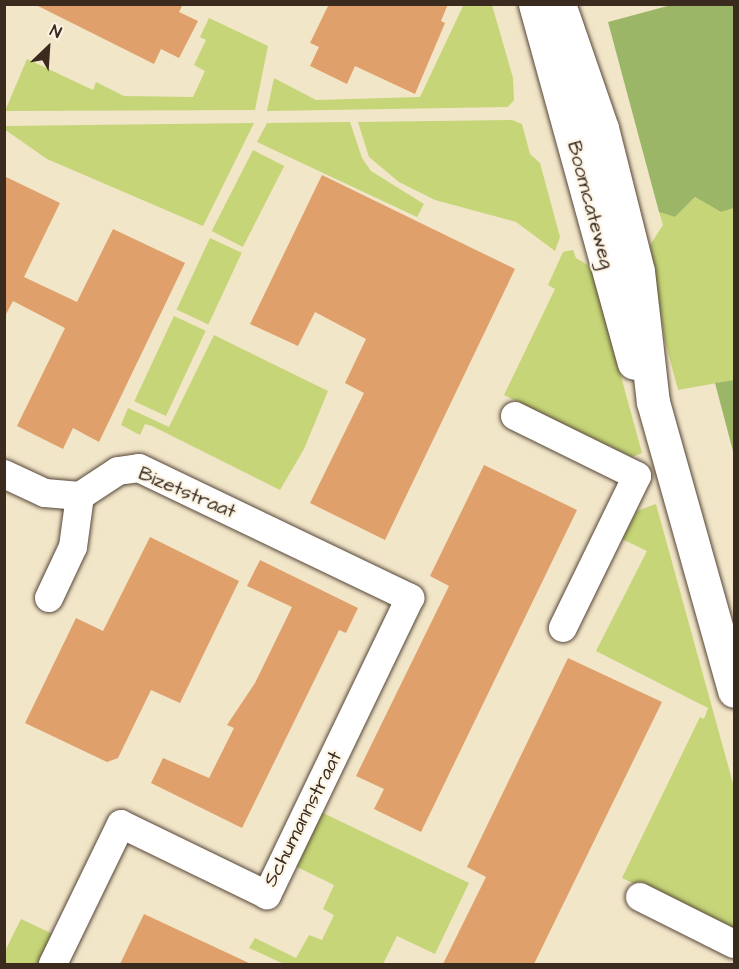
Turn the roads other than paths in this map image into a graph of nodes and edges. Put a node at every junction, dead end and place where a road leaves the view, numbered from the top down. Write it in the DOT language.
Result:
graph roads {
  1 [pos="535,4"];
  2 [pos="559,4"];
  3 [pos="653,402"];
  4 [pos="515,416"];
  5 [pos="670,468"];
  6 [pos="4,474"];
  7 [pos="637,476"];
  8 [pos="80,496"];
  9 [pos="368,578"];
  10 [pos="49,597"];
  11 [pos="563,628"];
  12 [pos="735,691"];
  13 [pos="640,897"];
  14 [pos="735,944"];
  15 [pos="53,964"];
  1 -- 3 [label="street, Boomcateweg"];
  2 -- 3 [label="street, Boomcateweg"];
  3 -- 5 [label="street, Boomcateweg"];
  4 -- 7 [label="street"];
  5 -- 7 [label="street"];
  5 -- 12 [label="street, Boomcateweg"];
  6 -- 8 [label="street"];
  7 -- 11 [label="street"];
  8 -- 9 [label="street, Bizetstraat"];
  8 -- 10 [label="street"];
  9 -- 15 [label="street, Schumannstraat"];
  13 -- 14 [label="street"];
}
